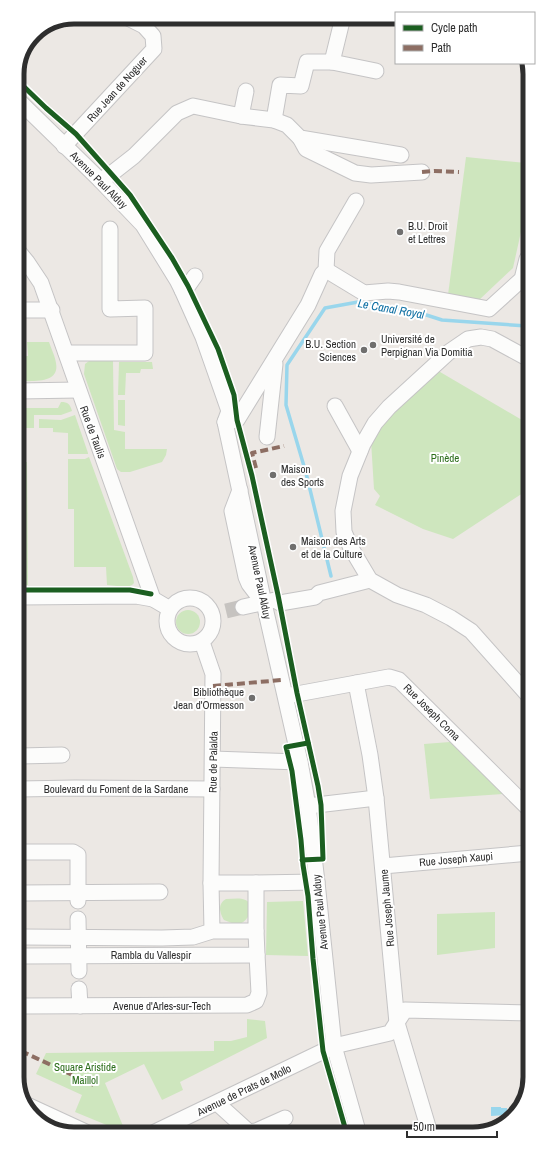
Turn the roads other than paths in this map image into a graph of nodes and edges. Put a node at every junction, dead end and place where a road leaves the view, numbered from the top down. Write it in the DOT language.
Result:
graph roads {
  1 [pos="140,24"];
  2 [pos="341,24"];
  3 [pos="332,62"];
  4 [pos="376,71"];
  5 [pos="246,91"];
  6 [pos="24,106"];
  7 [pos="241,116"];
  8 [pos="274,120"];
  9 [pos="300,138"];
  10 [pos="64,146"];
  11 [pos="401,155"];
  12 [pos="422,172"];
  13 [pos="100,180"];
  14 [pos="356,201"];
  15 [pos="110,229"];
  16 [pos="24,258"];
  17 [pos="326,270"];
  18 [pos="523,275"];
  19 [pos="195,276"];
  20 [pos="182,290"];
  21 [pos="24,310"];
  22 [pos="52,310"];
  23 [pos="66,353"];
  24 [pos="523,356"];
  25 [pos="276,359"];
  26 [pos="78,390"];
  27 [pos="24,392"];
  28 [pos="335,406"];
  29 [pos="224,422"];
  30 [pos="267,437"];
  31 [pos="360,451"];
  32 [pos="370,580"];
  33 [pos="24,597"];
  34 [pos="152,599"];
  35 [pos="269,602"];
  36 [pos="243,608"];
  37 [pos="170,609"];
  38 [pos="202,642"];
  39 [pos="356,683"];
  40 [pos="523,685"];
  41 [pos="286,696"];
  42 [pos="62,755"];
  43 [pos="24,756"];
  44 [pos="213,759"];
  45 [pos="300,762"];
  46 [pos="24,789"];
  47 [pos="212,789"];
  48 [pos="376,798"];
  49 [pos="523,803"];
  50 [pos="308,806"];
  51 [pos="24,852"];
  52 [pos="523,854"];
  53 [pos="383,866"];
  54 [pos="317,882"];
  55 [pos="211,883"];
  56 [pos="256,883"];
  57 [pos="160,892"];
  58 [pos="24,893"];
  59 [pos="78,897"];
  60 [pos="78,919"];
  61 [pos="212,931"];
  62 [pos="256,931"];
  63 [pos="24,937"];
  64 [pos="78,937"];
  65 [pos="257,955"];
  66 [pos="24,956"];
  67 [pos="79,956"];
  68 [pos="79,971"];
  69 [pos="79,989"];
  70 [pos="24,1006"];
  71 [pos="80,1006"];
  72 [pos="523,1013"];
  73 [pos="397,1024"];
  74 [pos="334,1046"];
  75 [pos="217,1103"];
  76 [pos="36,1109"];
  77 [pos="285,1118"];
  78 [pos="75,1127"];
  79 [pos="166,1127"];
  80 [pos="243,1127"];
  81 [pos="265,1127"];
  82 [pos="357,1127"];
  83 [pos="428,1127"];
  1 -- 10 [label="street, Rue Jean de Noguer"];
  2 -- 3 [label="street"];
  3 -- 4 [label="street"];
  3 -- 8 [label="street"];
  5 -- 7 [label="street"];
  6 -- 10 [label="street, Avenue Paul Alduy"];
  7 -- 8 [label="street"];
  7 -- 13 [label="street"];
  8 -- 9 [label="street"];
  9 -- 11 [label="street"];
  9 -- 12 [label="street"];
  10 -- 13 [label="street, Avenue Paul Alduy"];
  13 -- 20 [label="street, Avenue Paul Alduy"];
  14 -- 17 [label="street"];
  15 -- 23 [label="street"];
  16 -- 22 [label="street, Rue de Taulis"];
  17 -- 18 [label="street"];
  17 -- 25 [label="street"];
  19 -- 20 [label="street"];
  20 -- 29 [label="street, Avenue Paul Alduy"];
  21 -- 22 [label="street"];
  22 -- 23 [label="street, Rue de Taulis"];
  23 -- 26 [label="street, Rue de Taulis"];
  24 -- 31 [label="street"];
  25 -- 29 [label="street"];
  25 -- 30 [label="street"];
  26 -- 27 [label="street"];
  26 -- 34 [label="street, Rue de Taulis"];
  28 -- 31 [label="street"];
  29 -- 35 [label="street, Avenue Paul Alduy"];
  31 -- 32 [label="street"];
  32 -- 35 [label="street"];
  32 -- 40 [label="street"];
  33 -- 34 [label="street"];
  34 -- 37 [label="street"];
  35 -- 36 [label="street"];
  35 -- 41 [label="street, Avenue Paul Alduy"];
  37 -- 38 [label="street"];
  37 -- 38 [label="street"];
  38 -- 44 [label="street, Rue de Palalda"];
  39 -- 41 [label="street, Rue Joseph Coma"];
  39 -- 48 [label="street, Rue Joseph Jaume"];
  39 -- 49 [label="street, Rue Joseph Coma"];
  41 -- 45 [label="street, Avenue Paul Alduy"];
  42 -- 43 [label="street"];
  44 -- 45 [label="street"];
  44 -- 47 [label="street, Rue de Palalda"];
  45 -- 50 [label="street, Avenue Paul Alduy"];
  46 -- 47 [label="street, Boulevard du Foment de la Sardane"];
  47 -- 55 [label="street, Rue de Palalda"];
  48 -- 50 [label="street"];
  48 -- 53 [label="street, Rue Joseph Jaume"];
  50 -- 54 [label="street, Avenue Paul Alduy"];
  51 -- 59 [label="street"];
  52 -- 53 [label="street, Rue Joseph Xaupi"];
  53 -- 73 [label="street, Rue Joseph Jaume"];
  54 -- 56 [label="street"];
  54 -- 74 [label="street, Avenue Paul Alduy"];
  55 -- 56 [label="street"];
  55 -- 61 [label="street, Rue de Palalda"];
  56 -- 62 [label="street"];
  57 -- 59 [label="street"];
  58 -- 59 [label="street"];
  60 -- 64 [label="street"];
  61 -- 62 [label="street, Rambla du Vallespir"];
  61 -- 64 [label="street, Rambla du Vallespir"];
  62 -- 65 [label="street"];
  63 -- 64 [label="street, Rambla du Vallespir"];
  64 -- 67 [label="street"];
  65 -- 67 [label="street, Rambla du Vallespir"];
  65 -- 71 [label="street, Avenue d'Arles-sur-Tech"];
  66 -- 67 [label="street, Rambla du Vallespir"];
  67 -- 68 [label="street"];
  69 -- 71 [label="street"];
  70 -- 71 [label="street, Avenue d'Arles-sur-Tech"];
  72 -- 73 [label="street, Avenue de Prats de Mollo"];
  73 -- 74 [label="street, Avenue de Prats de Mollo"];
  73 -- 83 [label="street, Rue Joseph Jaume"];
  74 -- 75 [label="street, Avenue de Prats de Mollo"];
  74 -- 82 [label="street, Avenue Paul Alduy"];
  75 -- 79 [label="street, Avenue de Prats de Mollo"];
  75 -- 80 [label="street"];
  76 -- 78 [label="street"];
  77 -- 81 [label="street"];
}
